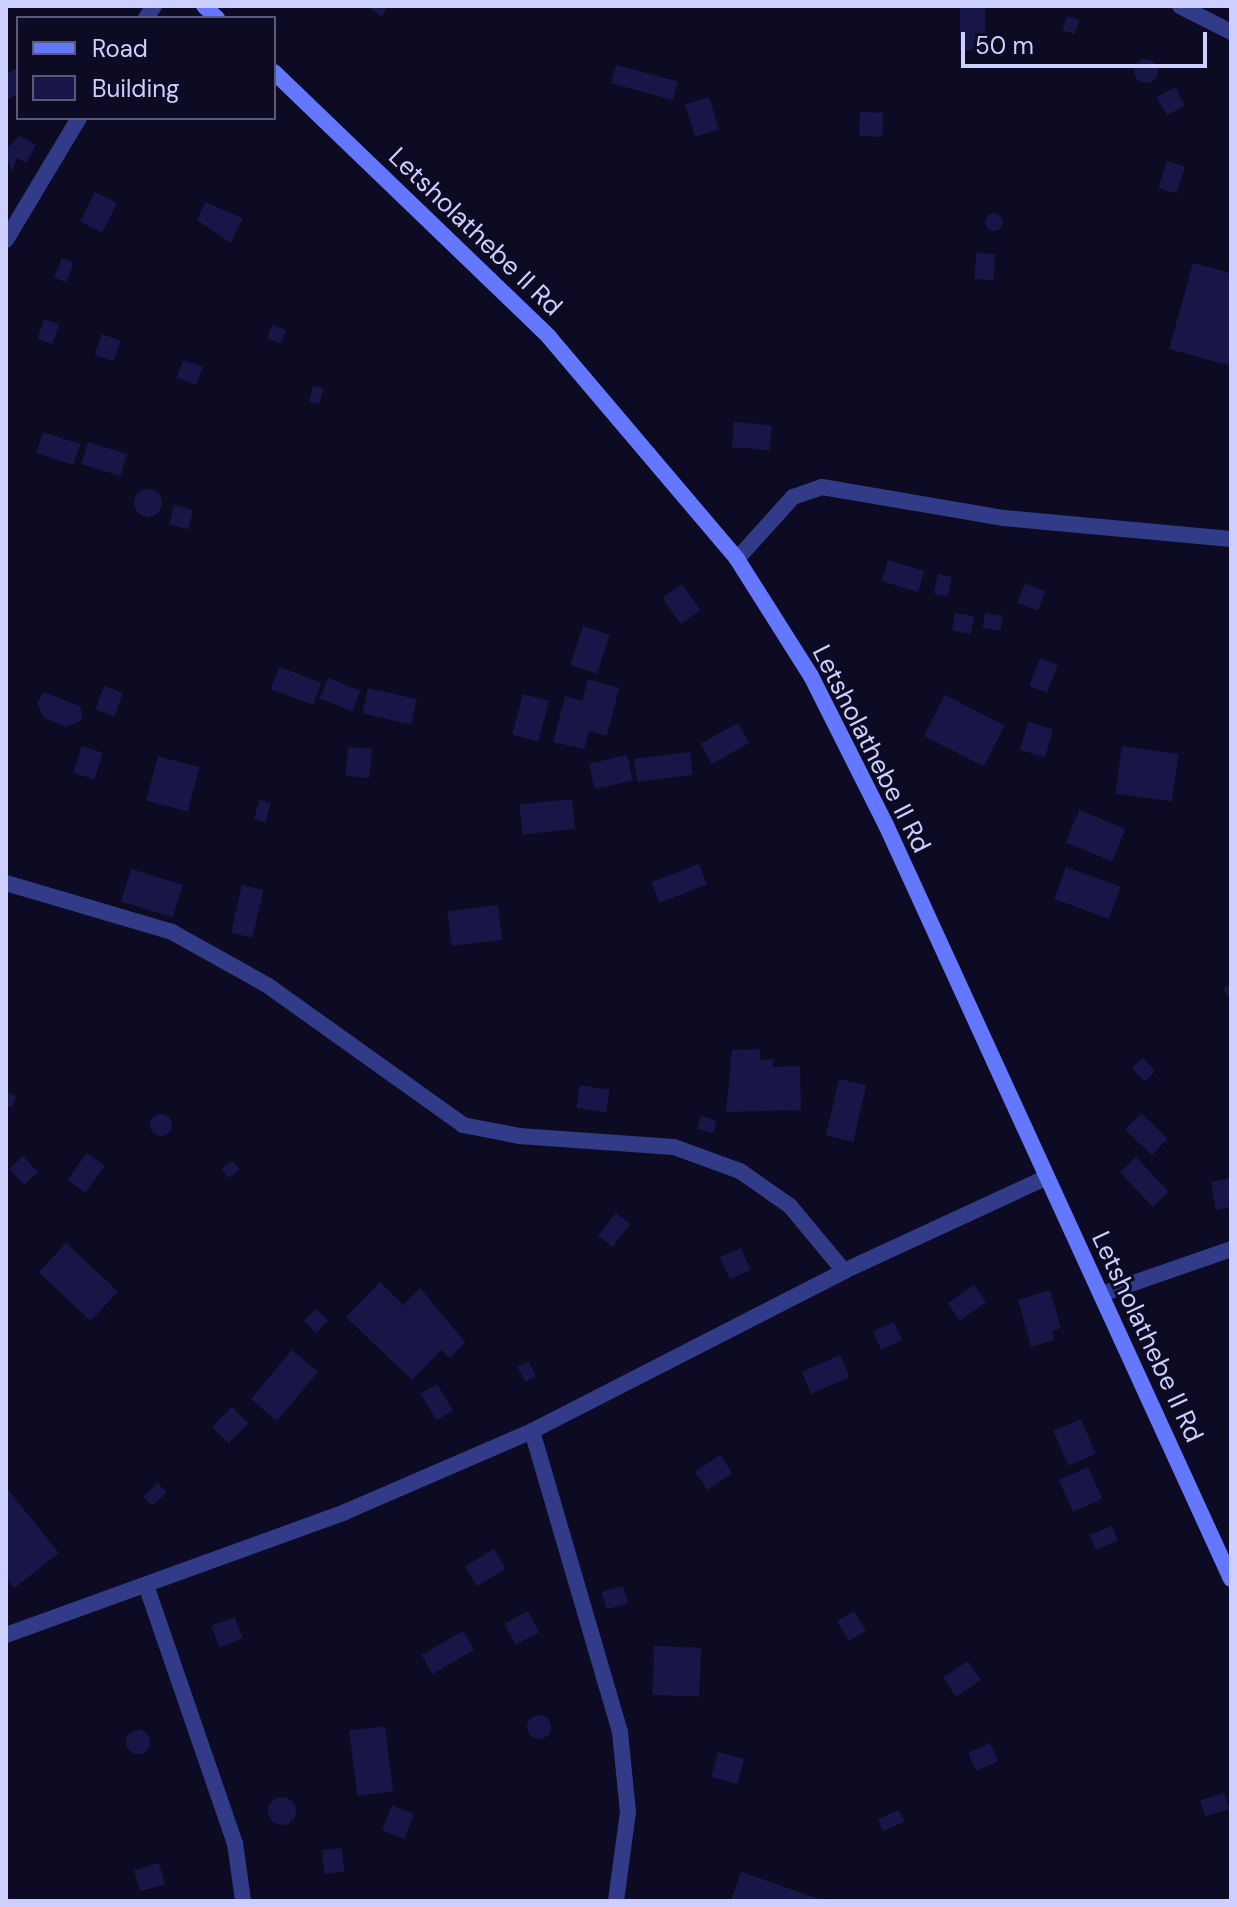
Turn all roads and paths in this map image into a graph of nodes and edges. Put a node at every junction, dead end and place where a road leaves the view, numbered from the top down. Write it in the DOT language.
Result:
graph roads {
  1 [pos="1180,6"];
  2 [pos="1231,32"];
  3 [pos="276,74"];
  4 [pos="78,120"];
  5 [pos="6,240"];
  6 [pos="1231,539"];
  7 [pos="737,559"];
  8 [pos="6,883"];
  9 [pos="1045,1178"];
  10 [pos="1231,1249"];
  11 [pos="844,1271"];
  12 [pos="1102,1294"];
  13 [pos="532,1431"];
  14 [pos="1231,1579"];
  15 [pos="147,1588"];
  16 [pos="6,1635"];
  17 [pos="243,1901"];
  18 [pos="616,1901"];
  1 -- 2 [label="street"];
  3 -- 7 [label="street, Letsholathebe II Rd"];
  4 -- 5 [label="street"];
  6 -- 7 [label="street"];
  7 -- 9 [label="street, Letsholathebe II Rd"];
  8 -- 11 [label="street"];
  9 -- 11 [label="street"];
  9 -- 12 [label="street, Letsholathebe II Rd"];
  10 -- 12 [label="street"];
  11 -- 13 [label="street"];
  12 -- 14 [label="street, Letsholathebe II Rd"];
  13 -- 15 [label="street"];
  13 -- 18 [label="street"];
  15 -- 16 [label="street"];
  15 -- 17 [label="street"];
}
